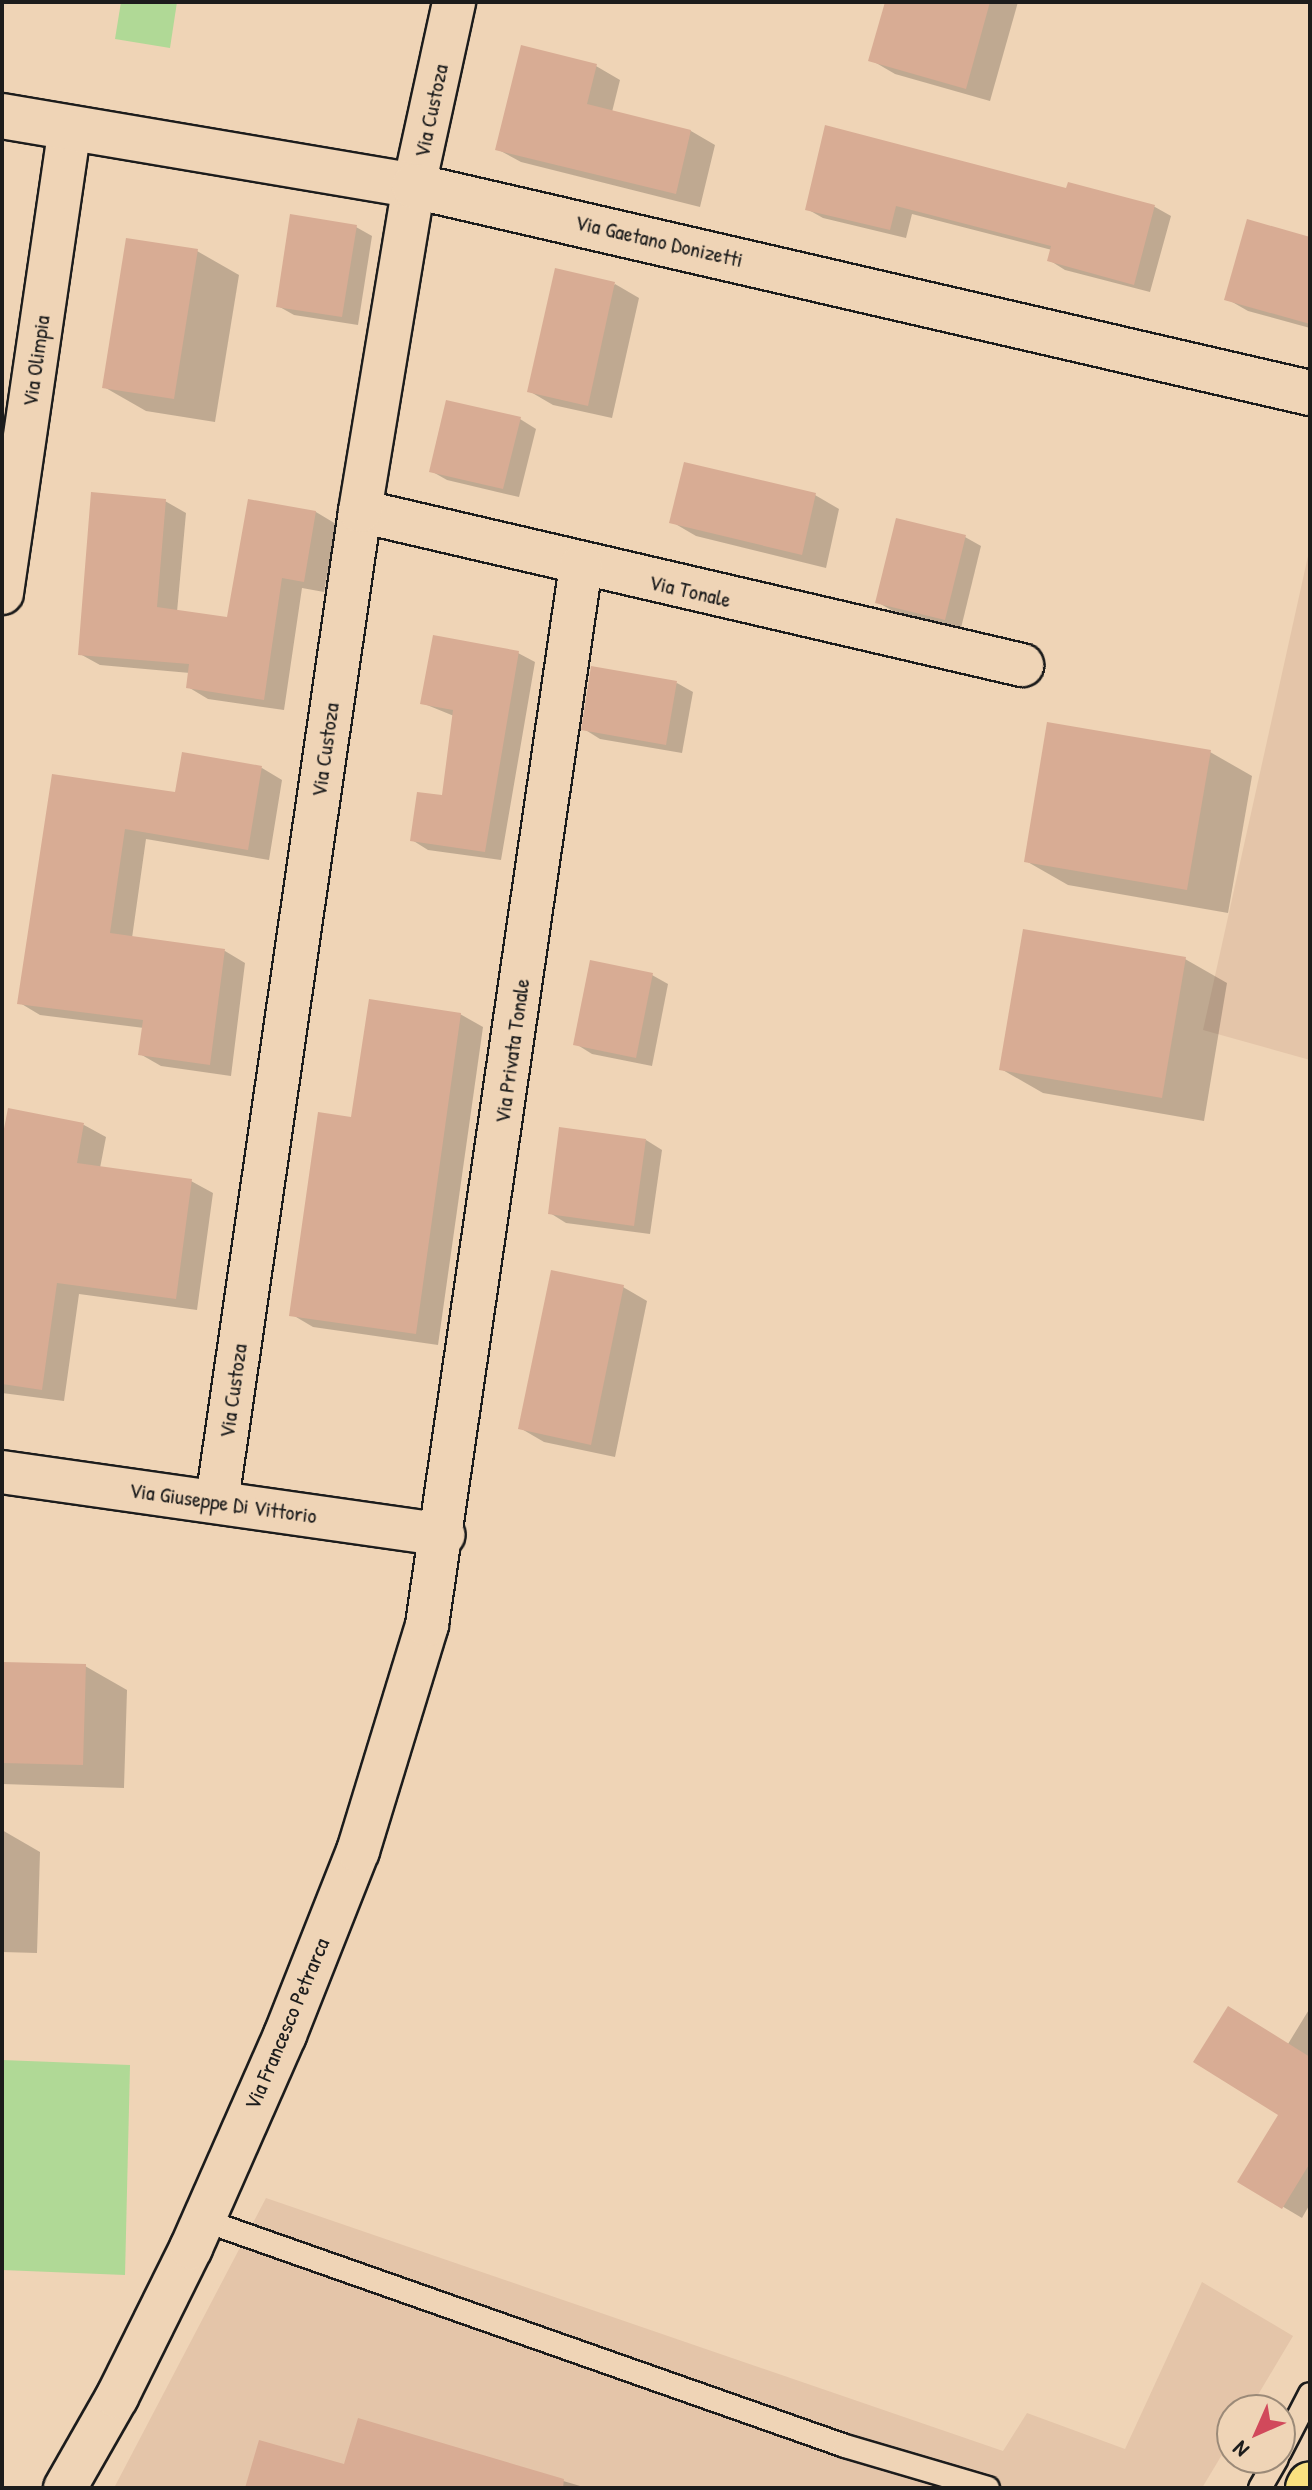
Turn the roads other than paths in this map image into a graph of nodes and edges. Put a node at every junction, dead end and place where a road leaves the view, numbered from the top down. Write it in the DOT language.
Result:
graph roads {
  1 [pos="454,2"];
  2 [pos="2,116"];
  3 [pos="70,129"];
  4 [pos="414,186"];
  5 [pos="1310,393"];
  6 [pos="360,511"];
  7 [pos="581,566"];
  8 [pos="2,593"];
  9 [pos="1022,665"];
  10 [pos="2,1472"];
  11 [pos="217,1501"];
  12 [pos="444,1535"];
  13 [pos="203,2220"];
  14 [pos="1310,2394"];
  15 [pos="1296,2421"];
  16 [pos="65,2488"];
  17 [pos="988,2488"];
  1 -- 4 [label="street, Via Custoza"];
  2 -- 3 [label="street, Via Gaetano Donizetti"];
  3 -- 4 [label="street, Via Gaetano Donizetti"];
  3 -- 8 [label="street, Via Olimpia"];
  4 -- 5 [label="street, Via Gaetano Donizetti"];
  4 -- 6 [label="street, Via Custoza"];
  6 -- 7 [label="street, Via Tonale"];
  6 -- 11 [label="street, Via Custoza"];
  7 -- 9 [label="street, Via Tonale"];
  7 -- 12 [label="street, Via Privata Tonale"];
  10 -- 11 [label="street, Via Giuseppe Di Vittorio"];
  11 -- 12 [label="street, Via Giuseppe Di Vittorio"];
  12 -- 13 [label="street, Via Francesco Petrarca"];
  13 -- 16 [label="street, Via Francesco Petrarca"];
  13 -- 17 [label="lane"];
  14 -- 15 [label="lane"];
}
